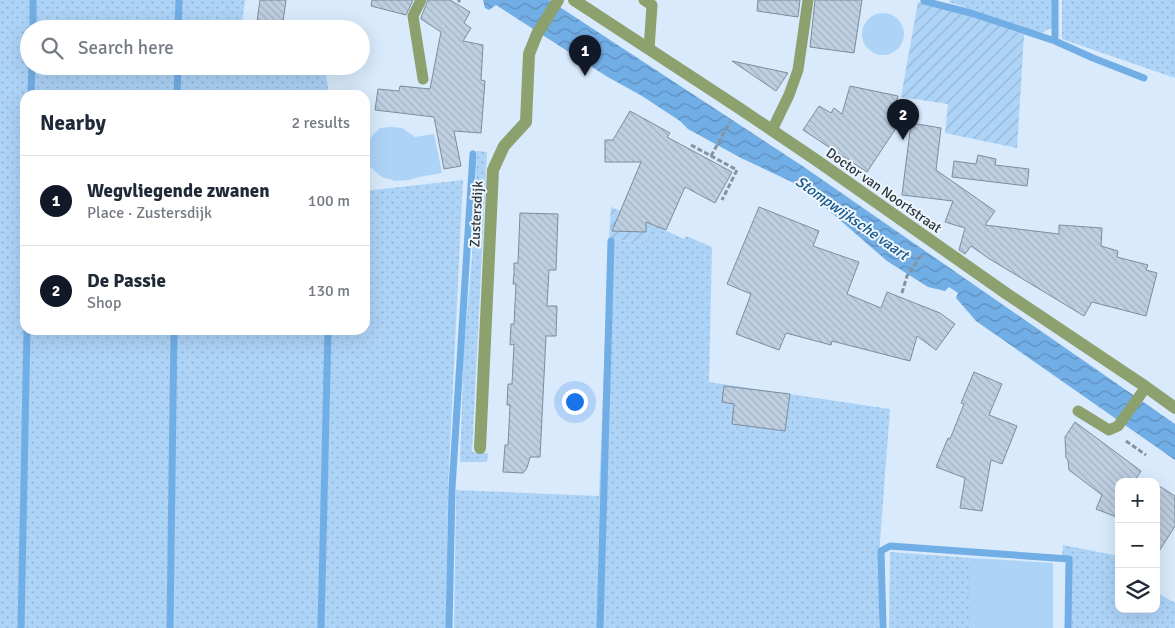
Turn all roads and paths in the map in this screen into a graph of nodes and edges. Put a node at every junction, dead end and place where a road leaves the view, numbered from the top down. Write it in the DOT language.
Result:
graph roads {
  1 [pos="421,0"];
  2 [pos="558,0"];
  3 [pos="574,0"];
  4 [pos="644,0"];
  5 [pos="808,0"];
  6 [pos="649,49"];
  7 [pos="423,79"];
  8 [pos="733,119"];
  9 [pos="772,130"];
  10 [pos="691,145"];
  11 [pos="711,156"];
  12 [pos="722,200"];
  13 [pos="925,249"];
  14 [pos="902,293"];
  15 [pos="1143,392"];
  16 [pos="1175,408"];
  17 [pos="1078,411"];
  18 [pos="1118,426"];
  19 [pos="480,448"];
  20 [pos="1146,455"];
  1 -- 7 [label="lane"];
  2 -- 19 [label="street, Zustersdijk"];
  3 -- 6 [label="street, Doctor van Noortstraat"];
  4 -- 6 [label="lane"];
  5 -- 9 [label="lane"];
  6 -- 9 [label="street, Doctor van Noortstraat"];
  8 -- 11 [label="path"];
  9 -- 15 [label="street, Doctor van Noortstraat"];
  10 -- 11 [label="path"];
  11 -- 12 [label="path"];
  13 -- 14 [label="path"];
  15 -- 16 [label="street, Doctor van Noortstraat"];
  15 -- 18 [label="lane"];
  17 -- 18 [label="lane"];
  18 -- 20 [label="path"];
}
